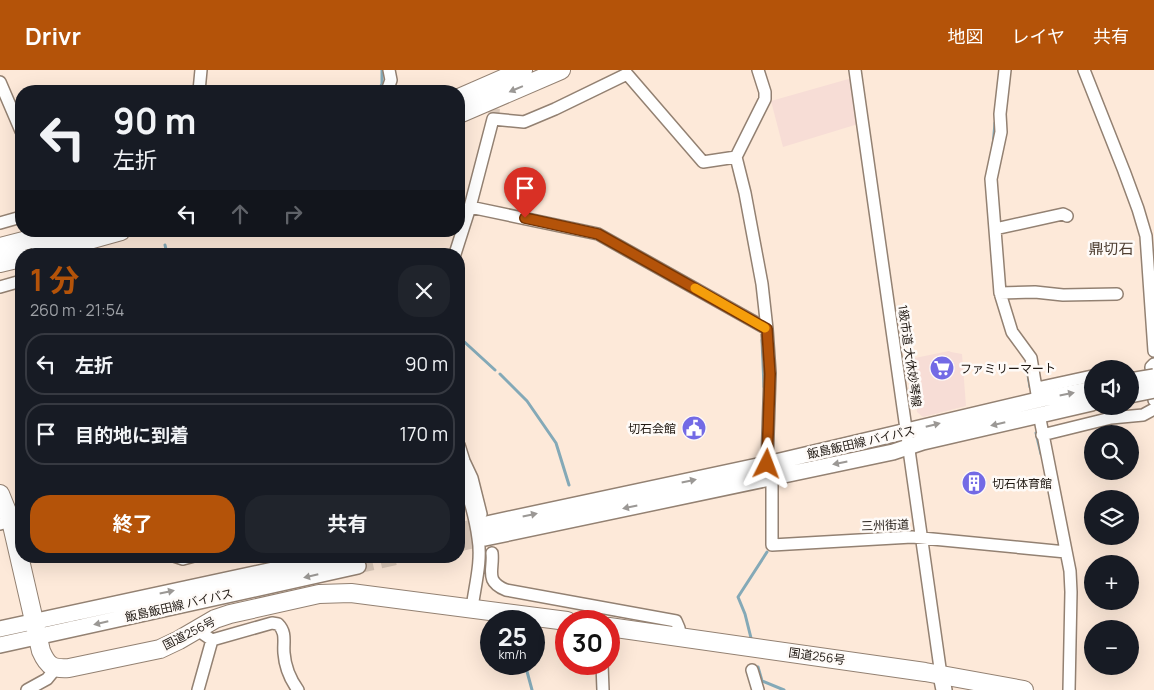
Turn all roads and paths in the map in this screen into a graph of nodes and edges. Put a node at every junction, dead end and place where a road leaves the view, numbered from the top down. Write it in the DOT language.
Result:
graph roads {
  1 [pos="201,70"];
  2 [pos="389,70"];
  3 [pos="523,70"];
  4 [pos="561,70"];
  5 [pos="758,70"];
  6 [pos="855,70"];
  7 [pos="1005,70"];
  8 [pos="1084,70"];
  9 [pos="0,82"];
  10 [pos="200,85"];
  11 [pos="390,85"];
  12 [pos="465,95"];
  13 [pos="465,111"];
  14 [pos="15,117"];
  15 [pos="736,157"];
  16 [pos="470,207"];
  17 [pos="1067,216"];
  18 [pos="15,219"];
  19 [pos="0,223"];
  20 [pos="465,223"];
  21 [pos="995,229"];
  22 [pos="39,237"];
  23 [pos="100,237"];
  24 [pos="0,247"];
  25 [pos="60,248"];
  26 [pos="15,259"];
  27 [pos="0,263"];
  28 [pos="15,283"];
  29 [pos="0,287"];
  30 [pos="1000,292"];
  31 [pos="1118,294"];
  32 [pos="767,329"];
  33 [pos="1154,351"];
  34 [pos="1154,364"];
  35 [pos="1154,377"];
  36 [pos="1084,380"];
  37 [pos="1139,380"];
  38 [pos="1154,390"];
  39 [pos="1084,391"];
  40 [pos="1139,393"];
  41 [pos="1154,400"];
  42 [pos="1040,403"];
  43 [pos="1084,403"];
  44 [pos="1154,409"];
  45 [pos="906,431"];
  46 [pos="1042,434"];
  47 [pos="909,447"];
  48 [pos="465,463"];
  49 [pos="769,470"];
  50 [pos="465,486"];
  51 [pos="0,494"];
  52 [pos="11,521"];
  53 [pos="483,526"];
  54 [pos="15,538"];
  55 [pos="921,539"];
  56 [pos="492,552"];
  57 [pos="1066,552"];
  58 [pos="21,563"];
  59 [pos="309,563"];
  60 [pos="358,566"];
  61 [pos="472,608"];
  62 [pos="555,619"];
  63 [pos="0,629"];
  64 [pos="36,629"];
  65 [pos="196,629"];
  66 [pos="620,629"];
  67 [pos="681,638"];
  68 [pos="212,640"];
  69 [pos="0,645"];
  70 [pos="56,668"];
  71 [pos="752,670"];
  72 [pos="602,675"];
  73 [pos="942,682"];
  74 [pos="27,690"];
  75 [pos="198,690"];
  76 [pos="298,690"];
  77 [pos="603,690"];
  78 [pos="758,690"];
  79 [pos="1024,690"];
  80 [pos="1069,690"];
  1 -- 10 [label="street"];
  2 -- 11 [label="street"];
  3 -- 12 [label="highway"];
  4 -- 13 [label="highway, one-way"];
  5 -- 15 [label="street"];
  6 -- 45 [label="street, 1級市道 大休妙琴線"];
  7 -- 21 [label="street"];
  8 -- 33 [label="street"];
  9 -- 14 [label="street"];
  15 -- 16 [label="street"];
  15 -- 32 [label="street"];
  16 -- 20 [label="street"];
  16 -- 32 [label="street"];
  17 -- 21 [label="street"];
  18 -- 19 [label="street"];
  21 -- 30 [label="street"];
  22 -- 24 [label="highway"];
  23 -- 25 [label="highway"];
  26 -- 27 [label="highway"];
  28 -- 29 [label="street"];
  30 -- 31 [label="street"];
  30 -- 42 [label="street"];
  32 -- 49 [label="street"];
  34 -- 41 [label="street"];
  35 -- 37 [label="main road, bridge"];
  36 -- 42 [label="street"];
  38 -- 40 [label="main road, bridge"];
  42 -- 39 [label="main road, 飯島飯田線 バイパス, one-way"];
  42 -- 43 [label="main road, 飯島飯田線 バイパス"];
  45 -- 42 [label="main road, 飯島飯田線 バイパス, one-way"];
  42 -- 46 [label="street"];
  42 -- 47 [label="main road, 飯島飯田線 バイパス, one-way"];
  44 -- 46 [label="street"];
  45 -- 47 [label="street, 1級市道 大休妙琴線"];
  45 -- 49 [label="main road, 飯島飯田線 バイパス"];
  46 -- 57 [label="street"];
  47 -- 49 [label="main road, 飯島飯田線 バイパス, one-way"];
  47 -- 55 [label="street, 1級市道 大休妙琴線"];
  48 -- 53 [label="street"];
  49 -- 53 [label="main road, 飯島飯田線 バイパス"];
  49 -- 55 [label="street, 三州街道"];
  50 -- 61 [label="street"];
  51 -- 52 [label="highway"];
  52 -- 54 [label="highway"];
  55 -- 57 [label="street, 三州街道"];
  55 -- 73 [label="street, 1級市道 大休妙琴線"];
  56 -- 67 [label="street"];
  57 -- 80 [label="street"];
  58 -- 64 [label="highway"];
  64 -- 59 [label="main road, 飯島飯田線 バイパス, one-way"];
  60 -- 64 [label="main road, 飯島飯田線 バイパス, one-way"];
  61 -- 62 [label="highway, 国道256号"];
  61 -- 65 [label="highway, 国道256号"];
  63 -- 64 [label="main road, 飯島飯田線 バイパス"];
  64 -- 69 [label="main road, 飯島飯田線 バイパス"];
  64 -- 70 [label="highway"];
  65 -- 68 [label="street"];
  65 -- 70 [label="highway, 国道256号"];
  66 -- 67 [label="highway, 国道256号"];
  67 -- 73 [label="highway, 国道256号"];
  68 -- 75 [label="street"];
  68 -- 76 [label="street"];
  70 -- 74 [label="street"];
  71 -- 78 [label="street"];
  72 -- 77 [label="street"];
  73 -- 79 [label="highway, 国道256号"];
}
